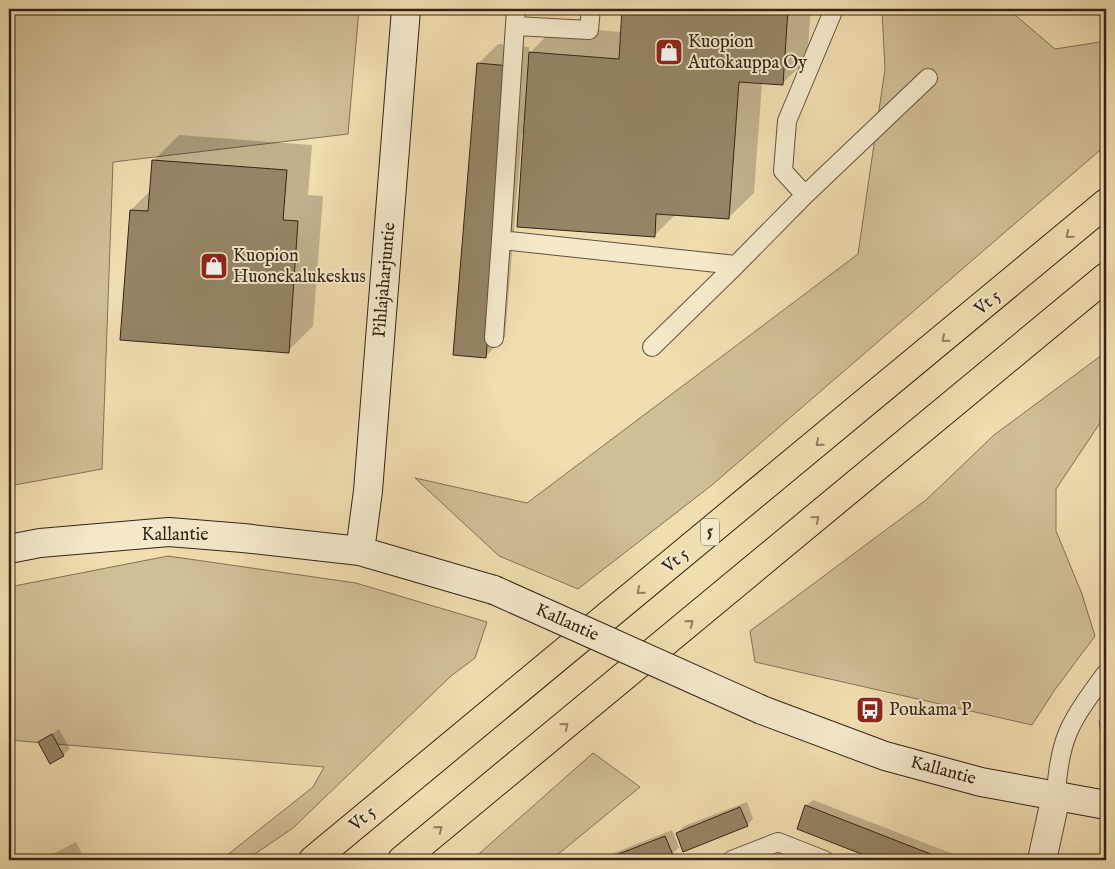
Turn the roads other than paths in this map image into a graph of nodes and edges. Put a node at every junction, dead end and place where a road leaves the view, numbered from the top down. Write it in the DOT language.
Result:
graph roads {
  1 [pos="406,9"];
  2 [pos="591,9"];
  3 [pos="834,9"];
  4 [pos="516,17"];
  5 [pos="928,78"];
  6 [pos="805,195"];
  7 [pos="1106,203"];
  8 [pos="501,240"];
  9 [pos="736,265"];
  10 [pos="1106,278"];
  11 [pos="494,338"];
  12 [pos="652,347"];
  13 [pos="9,549"];
  14 [pos="360,551"];
  15 [pos="1106,673"];
  16 [pos="1056,796"];
  17 [pos="1106,806"];
  18 [pos="313,860"];
  19 [pos="402,860"];
  20 [pos="732,860"];
  21 [pos="824,860"];
  22 [pos="1042,860"];
  1 -- 14 [label="main road, Pihlajaharjuntie"];
  2 -- 4 [label="lane"];
  3 -- 6 [label="lane"];
  4 -- 8 [label="lane"];
  5 -- 6 [label="lane"];
  6 -- 9 [label="lane"];
  7 -- 18 [label="highway, Vt 5 / 5, one-way"];
  8 -- 9 [label="lane"];
  8 -- 11 [label="lane"];
  9 -- 12 [label="lane"];
  19 -- 10 [label="highway, one-way"];
  13 -- 14 [label="main road, Kallantie"];
  14 -- 16 [label="main road, Kallantie, bridge"];
  15 -- 16 [label="lane"];
  16 -- 17 [label="main road, Kallantie"];
  16 -- 22 [label="main road"];
  20 -- 21 [label="lane"];
}
